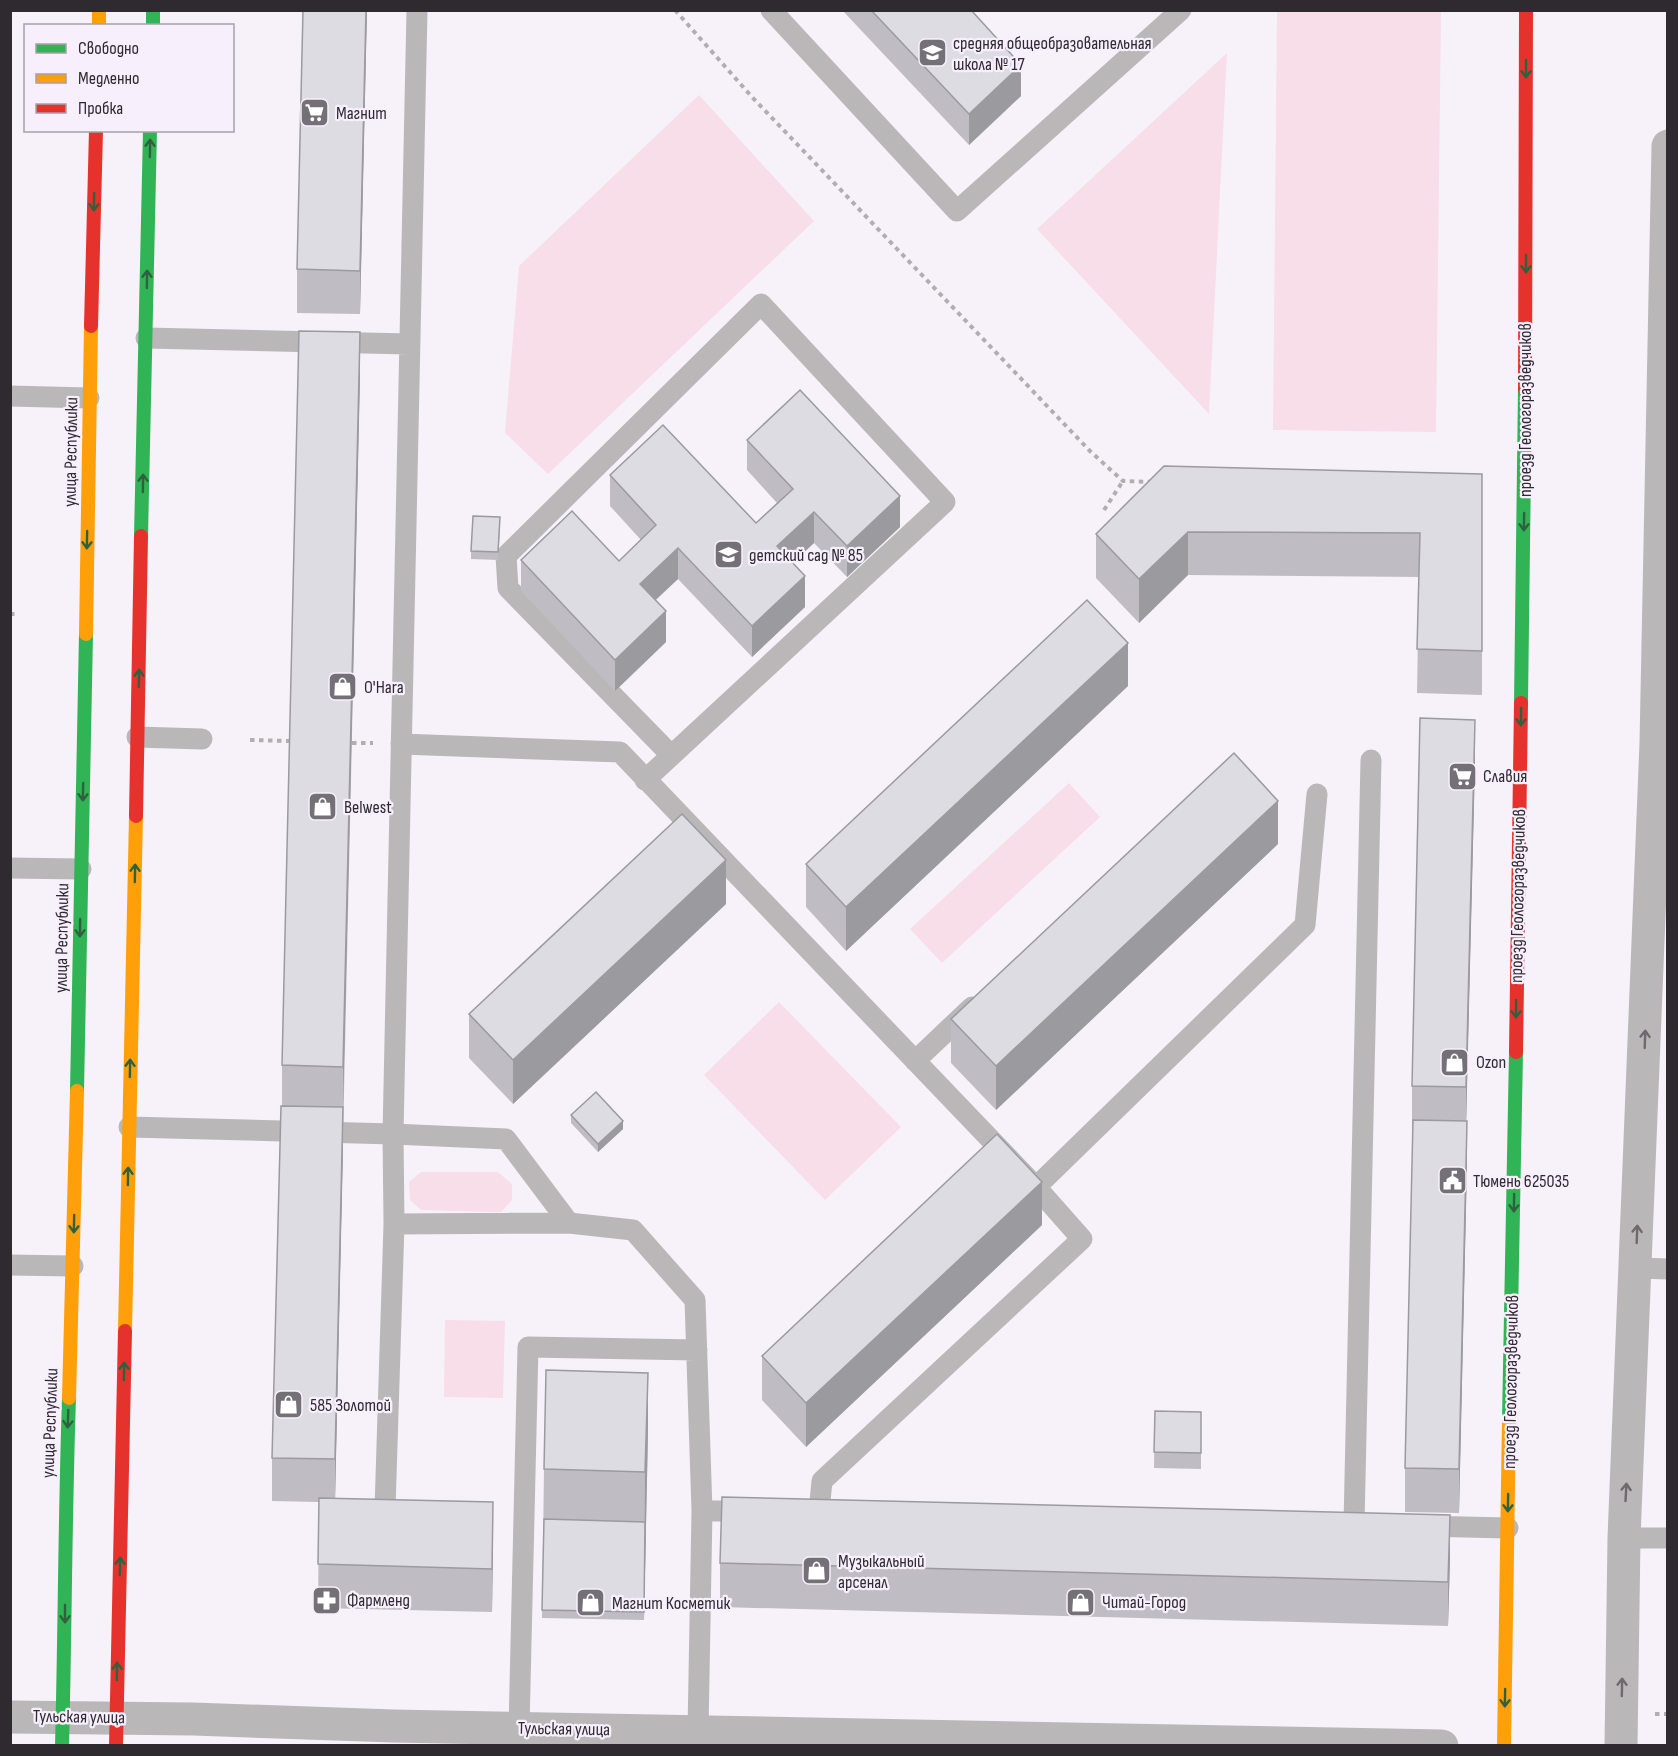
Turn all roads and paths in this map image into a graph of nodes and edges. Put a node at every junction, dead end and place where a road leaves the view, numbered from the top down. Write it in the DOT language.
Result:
graph roads {
  1 [pos="417,10"];
  2 [pos="675,10"];
  3 [pos="771,10"];
  4 [pos="1181,10"];
  5 [pos="1526,10"];
  6 [pos="96,132"];
  7 [pos="150,132"];
  8 [pos="1668,146"];
  9 [pos="146,338"];
  10 [pos="409,344"];
  11 [pos="1665,388"];
  12 [pos="10,396"];
  13 [pos="89,398"];
  14 [pos="1123,481"];
  15 [pos="1158,482"];
  16 [pos="1104,510"];
  17 [pos="137,737"];
  18 [pos="202,739"];
  19 [pos="250,740"];
  20 [pos="291,741"];
  21 [pos="401,744"];
  22 [pos="671,755"];
  23 [pos="1371,760"];
  24 [pos="645,780"];
  25 [pos="1317,794"];
  26 [pos="10,868"];
  27 [pos="81,869"];
  28 [pos="983,997"];
  29 [pos="915,1061"];
  30 [pos="129,1127"];
  31 [pos="393,1134"];
  32 [pos="1036,1187"];
  33 [pos="569,1223"];
  34 [pos="394,1224"];
  35 [pos="10,1265"];
  36 [pos="73,1266"];
  37 [pos="1652,1269"];
  38 [pos="697,1350"];
  39 [pos="385,1509"];
  40 [pos="702,1511"];
  41 [pos="772,1511"];
  42 [pos="796,1511"];
  43 [pos="819,1511"];
  44 [pos="843,1512"];
  45 [pos="1330,1524"];
  46 [pos="1405,1526"];
  47 [pos="1508,1528"];
  48 [pos="1624,1538"];
  49 [pos="1668,1538"];
  50 [pos="10,1717"];
  51 [pos="519,1728"];
  52 [pos="62,1731"];
  53 [pos="698,1731"];
  54 [pos="116,1732"];
  55 [pos="1442,1746"];
  56 [pos="1504,1746"];
  57 [pos="1621,1746"];
  1 -- 10 [label="lane"];
  2 -- 14 [label="path"];
  3 -- 4 [label="lane"];
  5 -- 47 [label="main road, проезд Геологоразведчиков, one-way"];
  6 -- 13 [label="main road, улица Республики, one-way"];
  9 -- 7 [label="main road, one-way"];
  8 -- 11 [label="street"];
  9 -- 10 [label="lane"];
  17 -- 9 [label="main road, one-way"];
  10 -- 21 [label="lane"];
  37 -- 11 [label="street, one-way"];
  12 -- 13 [label="lane"];
  13 -- 27 [label="main road, улица Республики, one-way"];
  14 -- 15 [label="path"];
  14 -- 16 [label="path"];
  17 -- 18 [label="lane"];
  30 -- 17 [label="main road, one-way"];
  19 -- 20 [label="path"];
  21 -- 24 [label="lane"];
  21 -- 31 [label="lane"];
  22 -- 22 [label="lane"];
  22 -- 24 [label="lane"];
  23 -- 45 [label="lane"];
  24 -- 29 [label="lane"];
  25 -- 32 [label="lane"];
  26 -- 27 [label="lane"];
  27 -- 36 [label="main road, улица Республики, one-way"];
  28 -- 29 [label="lane"];
  29 -- 32 [label="lane"];
  30 -- 31 [label="lane"];
  54 -- 30 [label="main road, one-way"];
  31 -- 33 [label="lane"];
  31 -- 34 [label="lane"];
  32 -- 43 [label="lane"];
  33 -- 34 [label="lane"];
  33 -- 38 [label="lane"];
  34 -- 39 [label="lane"];
  35 -- 36 [label="lane"];
  36 -- 52 [label="main road, улица Республики, one-way"];
  48 -- 37 [label="street, one-way"];
  38 -- 40 [label="lane"];
  38 -- 51 [label="lane"];
  40 -- 41 [label="lane"];
  40 -- 53 [label="lane"];
  42 -- 43 [label="lane"];
  43 -- 44 [label="lane"];
  46 -- 47 [label="lane"];
  47 -- 56 [label="main road, проезд Геологоразведчиков, one-way"];
  48 -- 49 [label="lane"];
  57 -- 48 [label="street, one-way"];
  50 -- 52 [label="street, Тульская улица"];
  51 -- 53 [label="street, Тульская улица"];
  51 -- 54 [label="street, Тульская улица"];
  52 -- 54 [label="street, Тульская улица"];
  53 -- 55 [label="street, Тульская улица"];
}
